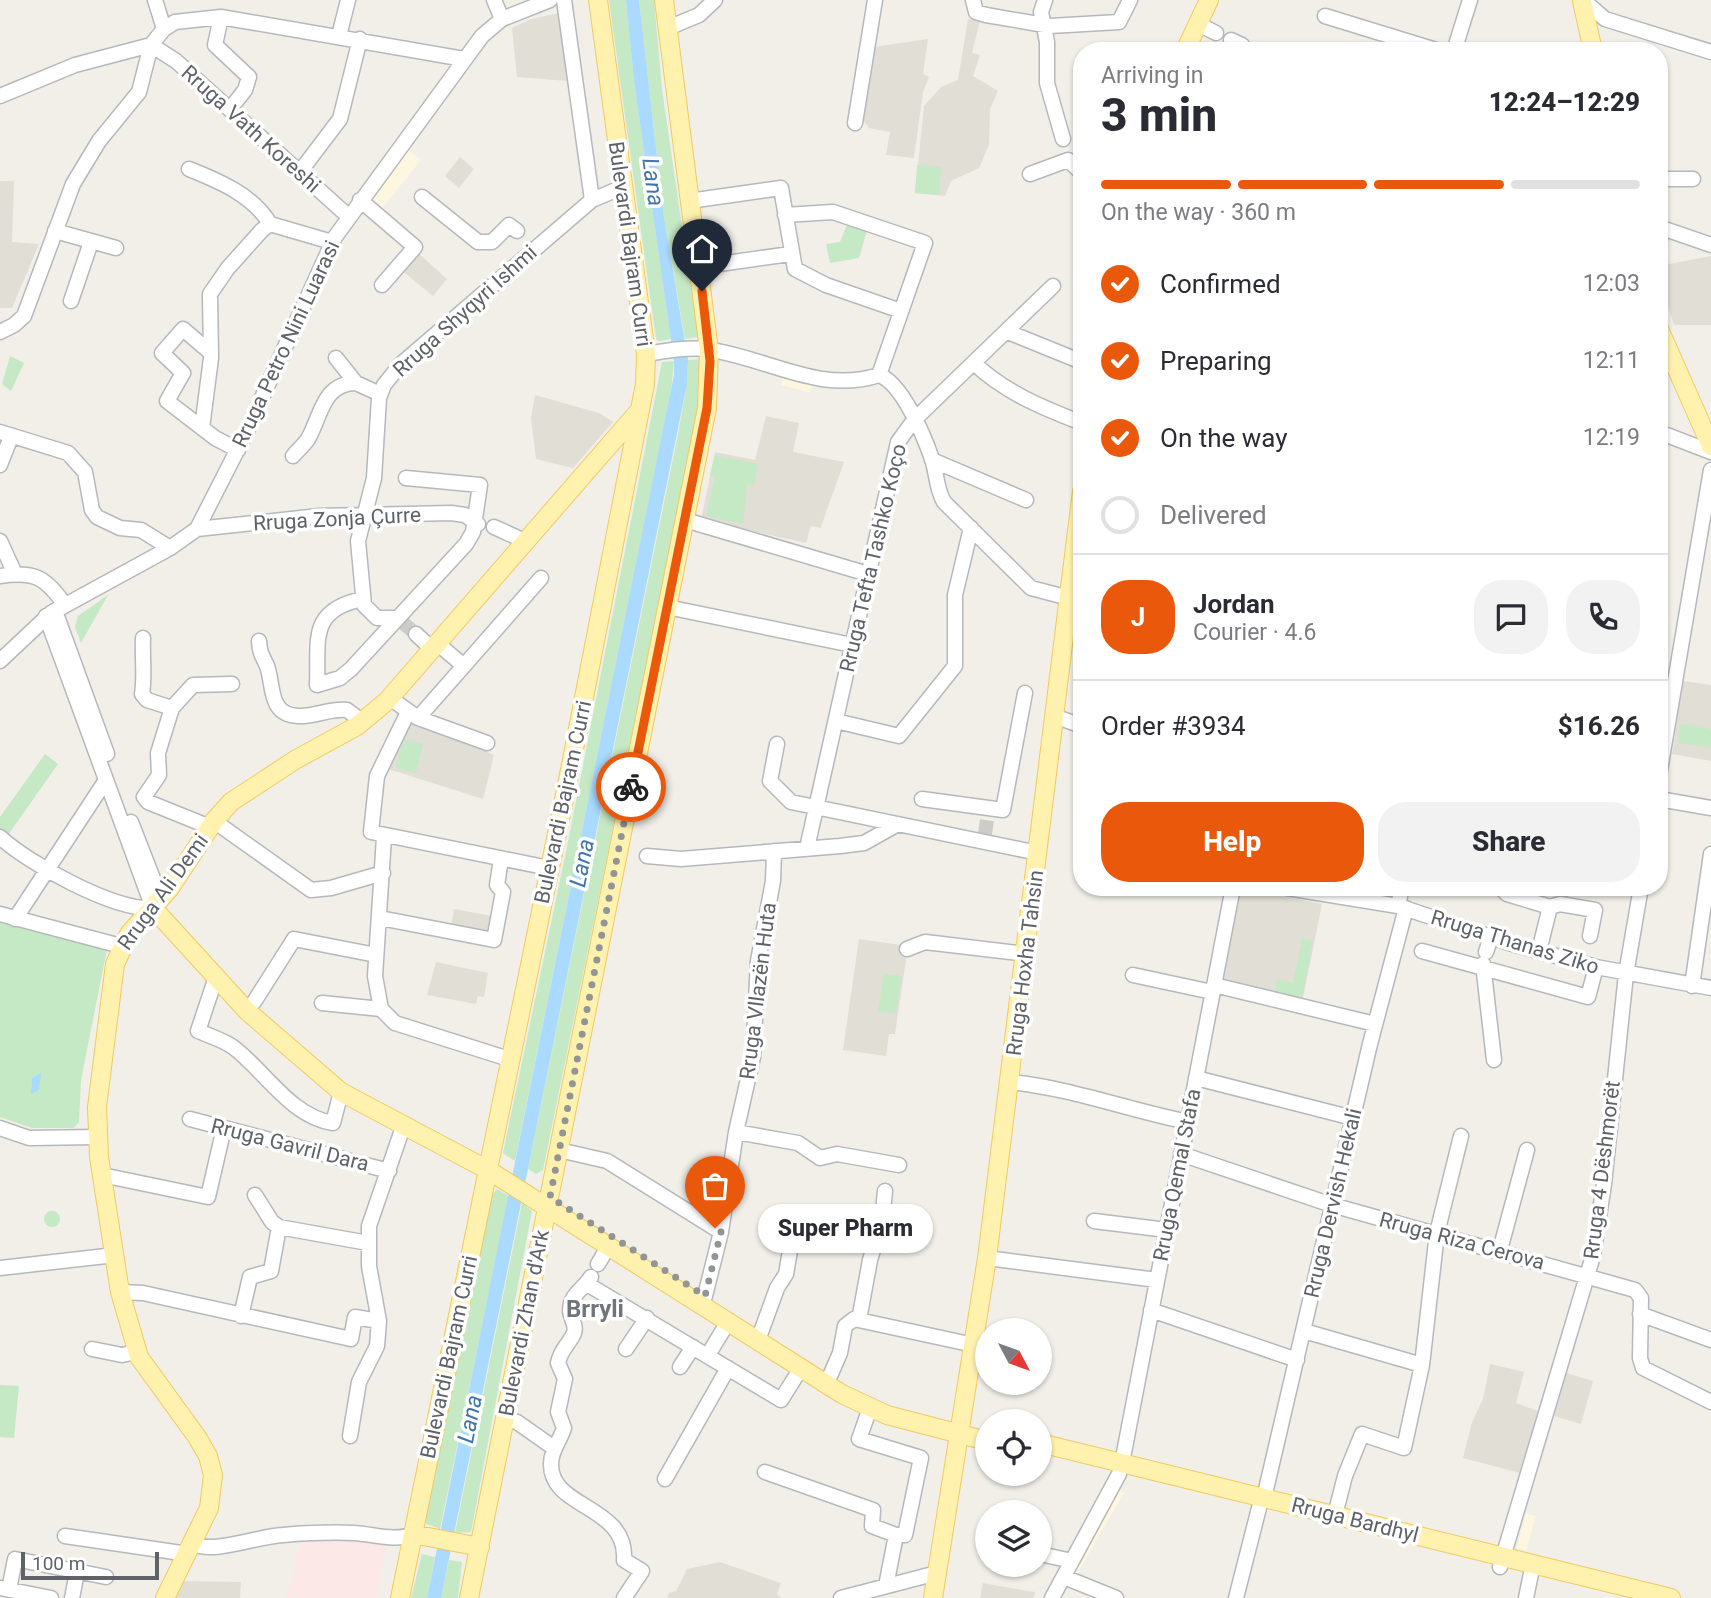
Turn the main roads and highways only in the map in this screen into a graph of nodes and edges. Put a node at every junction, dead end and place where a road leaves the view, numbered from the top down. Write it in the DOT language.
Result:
graph roads {
  1 [pos="598,0"];
  2 [pos="664,0"];
  3 [pos="1209,0"];
  4 [pos="1574,0"];
  5 [pos="1583,0"];
  6 [pos="1189,42"];
  7 [pos="1591,42"];
  8 [pos="1668,349"];
  9 [pos="641,408"];
  10 [pos="1711,446"];
  11 [pos="608,448"];
  12 [pos="633,453"];
  13 [pos="1073,565"];
  14 [pos="157,903"];
  15 [pos="495,1169"];
  16 [pos="548,1203"];
  17 [pos="960,1429"];
  18 [pos="975,1430"];
  19 [pos="975,1436"];
  20 [pos="1052,1447"];
  21 [pos="1052,1456"];
  22 [pos="1121,1468"];
  23 [pos="1261,1503"];
  24 [pos="415,1540"];
  25 [pos="472,1552"];
  26 [pos="1501,1562"];
  27 [pos="1532,1569"];
  28 [pos="164,1598"];
  29 [pos="400,1598"];
  30 [pos="469,1598"];
  31 [pos="933,1598"];
  32 [pos="1625,1598"];
  33 [pos="1671,1598"];
  1 -- 9 [label="main road, Bulevardi Bajram Curri"];
  2 -- 16 [label="main road, Bulevardi Zhan d'Ark"];
  3 -- 6 [label="main road"];
  4 -- 5 [label="main road"];
  5 -- 7 [label="main road"];
  8 -- 10 [label="main road"];
  9 -- 11 [label="main road, Rruga Ali Demi"];
  9 -- 12 [label="main road, Bulevardi Bajram Curri"];
  11 -- 12 [label="main road"];
  11 -- 14 [label="main road, Rruga Ali Demi"];
  12 -- 15 [label="main road, Bulevardi Bajram Curri"];
  13 -- 17 [label="main road, Rruga Hoxha Tahsin"];
  14 -- 15 [label="main road"];
  14 -- 15 [label="main road"];
  14 -- 28 [label="main road, Rruga Ali Demi"];
  15 -- 16 [label="main road"];
  15 -- 24 [label="main road, Bulevardi Bajram Curri"];
  16 -- 17 [label="main road"];
  16 -- 17 [label="main road"];
  16 -- 25 [label="main road, Bulevardi Zhan d'Ark"];
  17 -- 18 [label="main road"];
  17 -- 19 [label="main road"];
  17 -- 31 [label="main road, Rruga Hoxha Tahsin"];
  20 -- 22 [label="main road, Rruga Bardhyl"];
  21 -- 22 [label="main road, Rruga Bardhyl"];
  22 -- 23 [label="main road, Rruga Bardhyl"];
  23 -- 26 [label="main road, Rruga Bardhyl"];
  23 -- 26 [label="main road, Rruga Bardhyl"];
  24 -- 25 [label="main road"];
  24 -- 29 [label="main road, Bulevardi Bajram Curri"];
  25 -- 30 [label="main road, Bulevardi Zhan d'Ark"];
  26 -- 27 [label="main road, Rruga Bardhyl"];
  27 -- 32 [label="main road, Rruga Bardhyl"];
  27 -- 33 [label="main road, Rruga Bardhyl"];
}
